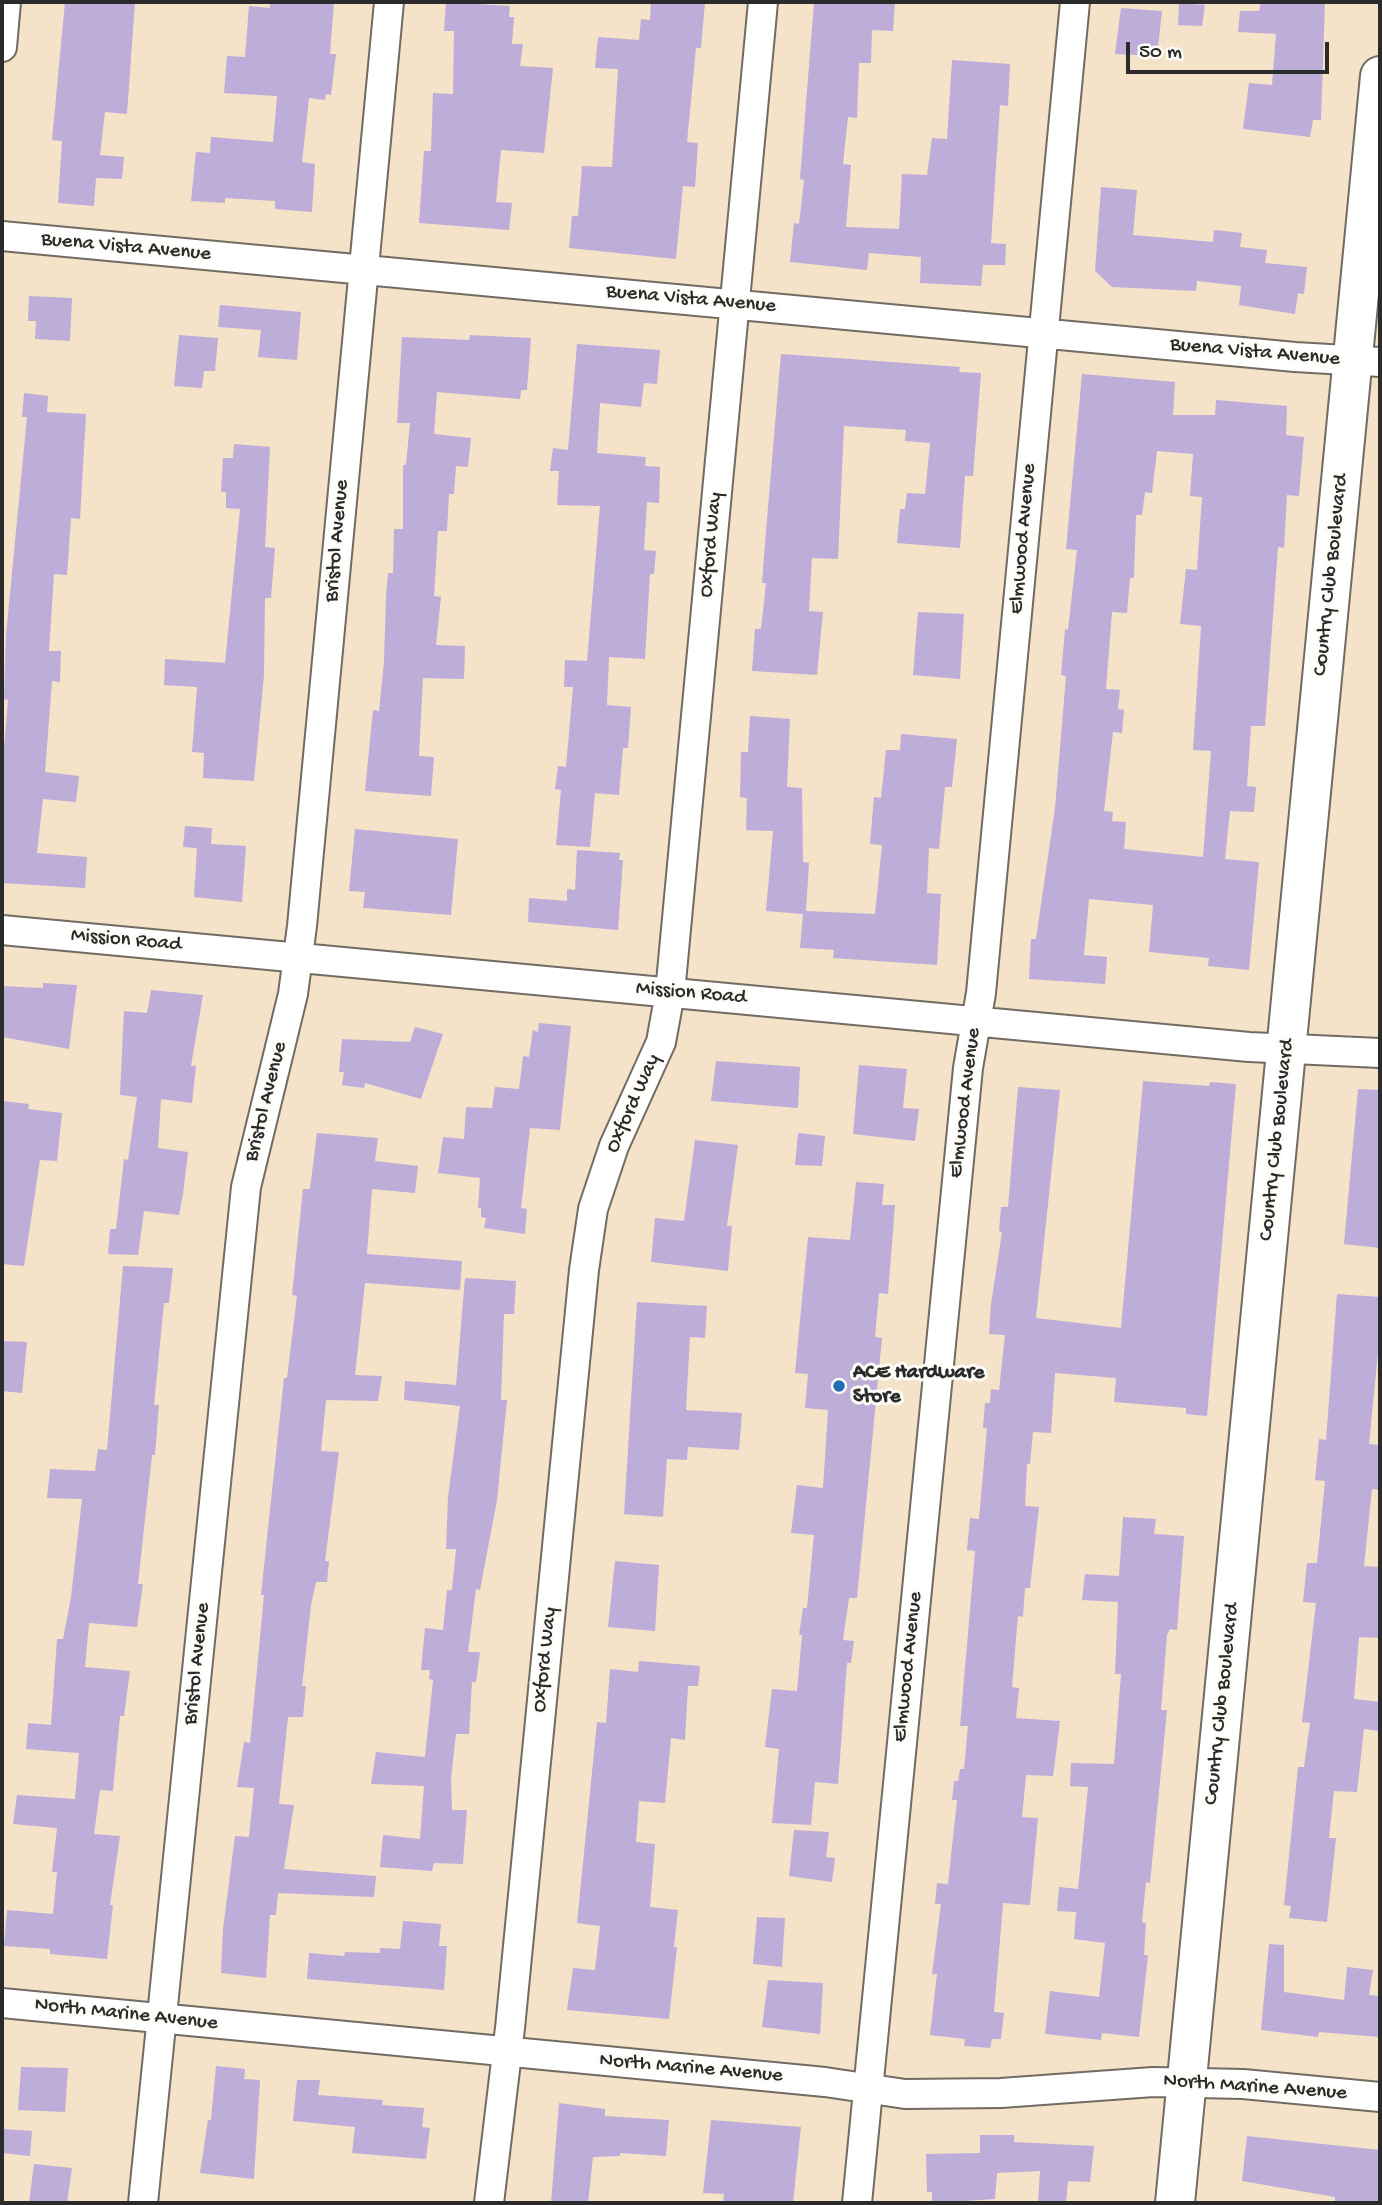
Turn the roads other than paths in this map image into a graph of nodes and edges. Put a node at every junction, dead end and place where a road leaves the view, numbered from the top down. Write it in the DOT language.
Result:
graph roads {
  1 [pos="6,2"];
  2 [pos="389,2"];
  3 [pos="763,2"];
  4 [pos="1075,2"];
  5 [pos="2,47"];
  6 [pos="1380,76"];
  7 [pos="2,236"];
  8 [pos="363,270"];
  9 [pos="734,304"];
  10 [pos="1044,333"];
  11 [pos="1366,362"];
  12 [pos="2,930"];
  13 [pos="298,958"];
  14 [pos="670,993"];
  15 [pos="976,1022"];
  16 [pos="1286,1049"];
  17 [pos="1380,1054"];
  18 [pos="2,2003"];
  19 [pos="162,2019"];
  20 [pos="506,2052"];
  21 [pos="1186,2082"];
  22 [pos="868,2088"];
  23 [pos="1380,2097"];
  24 [pos="144,2203"];
  25 [pos="489,2203"];
  26 [pos="857,2203"];
  27 [pos="1175,2203"];
  1 -- 5 [label="street"];
  2 -- 8 [label="street, Bristol Avenue"];
  3 -- 9 [label="street, Oxford Way"];
  4 -- 10 [label="street, Elmwood Avenue"];
  6 -- 11 [label="street, Country Club Boulevard"];
  7 -- 8 [label="street, Buena Vista Avenue"];
  8 -- 9 [label="street, Buena Vista Avenue"];
  8 -- 13 [label="street, Bristol Avenue"];
  9 -- 10 [label="street, Buena Vista Avenue"];
  9 -- 14 [label="street, Oxford Way"];
  10 -- 11 [label="street, Buena Vista Avenue"];
  10 -- 15 [label="street, Elmwood Avenue"];
  11 -- 16 [label="street, Country Club Boulevard"];
  12 -- 13 [label="street, Mission Road"];
  13 -- 14 [label="street, Mission Road"];
  13 -- 19 [label="street, Bristol Avenue"];
  14 -- 15 [label="street, Mission Road"];
  14 -- 20 [label="street, Oxford Way"];
  15 -- 16 [label="street, Mission Road"];
  15 -- 22 [label="street, Elmwood Avenue"];
  16 -- 17 [label="street, Mission Road"];
  16 -- 21 [label="street, Country Club Boulevard"];
  18 -- 19 [label="street, North Marine Avenue"];
  19 -- 20 [label="street, North Marine Avenue"];
  19 -- 24 [label="street, Bristol Avenue"];
  20 -- 22 [label="street, North Marine Avenue"];
  20 -- 25 [label="street, Oxford Way"];
  21 -- 22 [label="street, North Marine Avenue"];
  21 -- 23 [label="street, North Marine Avenue"];
  21 -- 27 [label="street, Country Club Boulevard"];
  22 -- 26 [label="street, Elmwood Avenue"];
}
